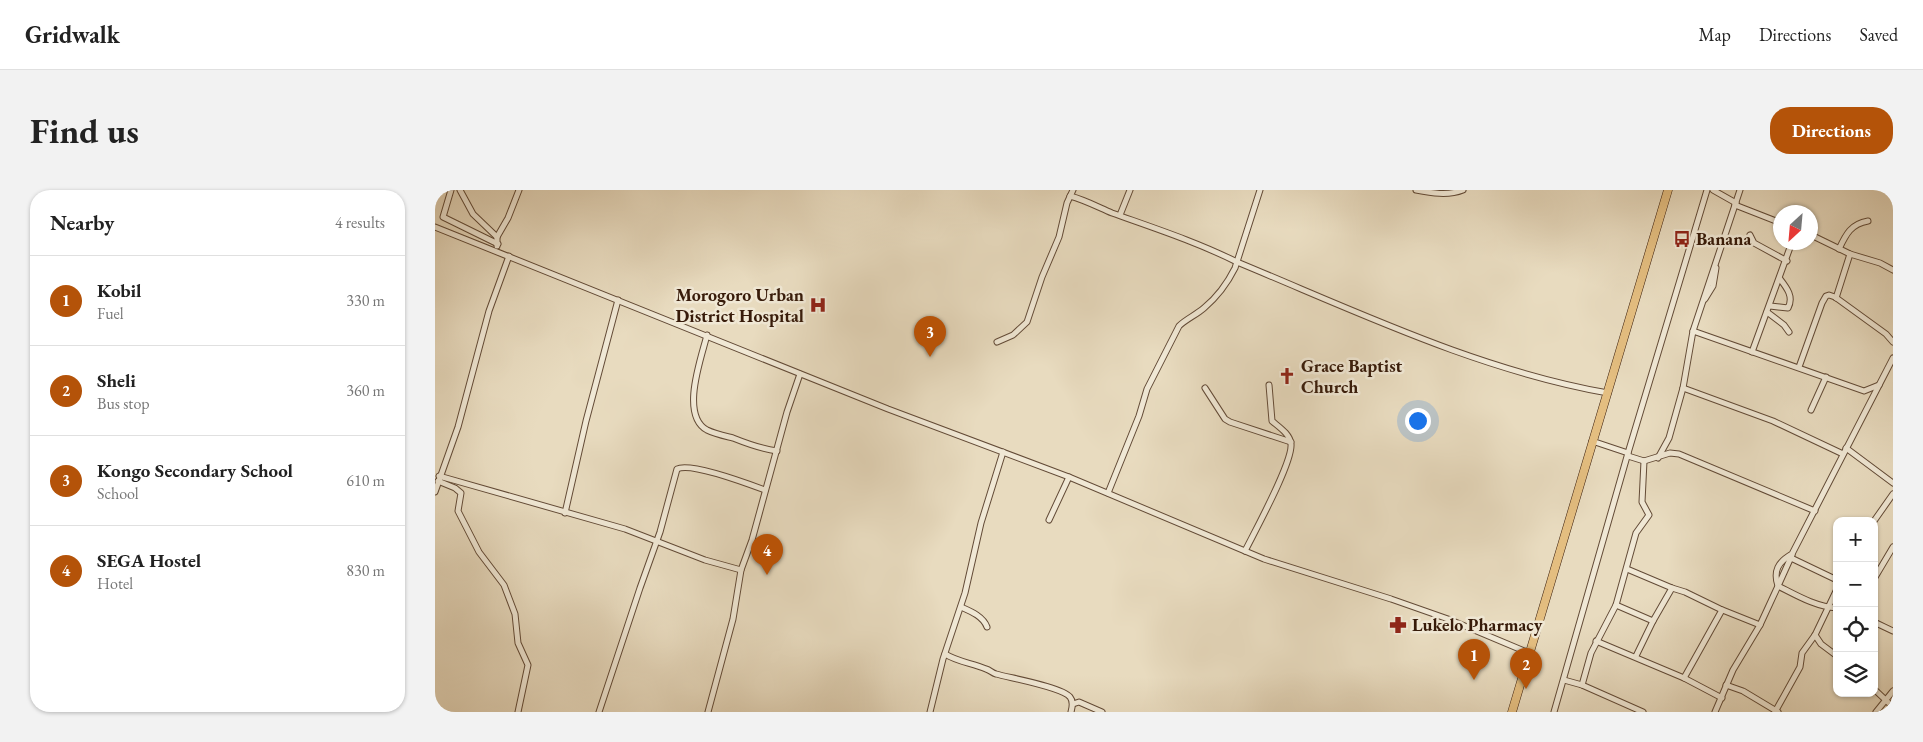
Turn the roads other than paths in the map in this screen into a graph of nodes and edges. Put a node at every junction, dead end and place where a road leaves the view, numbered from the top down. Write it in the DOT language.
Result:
graph roads {
  1 [pos="451,190"];
  2 [pos="460,190"];
  3 [pos="519,190"];
  4 [pos="1073,190"];
  5 [pos="1130,190"];
  6 [pos="1260,190"];
  7 [pos="1416,190"];
  8 [pos="1463,190"];
  9 [pos="1668,190"];
  10 [pos="1707,190"];
  11 [pos="1713,190"];
  12 [pos="1740,190"];
  13 [pos="1070,196"];
  14 [pos="1735,204"];
  15 [pos="1120,215"];
  16 [pos="1773,220"];
  17 [pos="1868,221"];
  18 [pos="435,227"];
  19 [pos="1750,235"];
  20 [pos="497,237"];
  21 [pos="1818,239"];
  22 [pos="498,244"];
  23 [pos="1839,248"];
  24 [pos="1790,250"];
  25 [pos="497,251"];
  26 [pos="1850,254"];
  27 [pos="509,256"];
  28 [pos="1787,261"];
  29 [pos="1237,262"];
  30 [pos="1893,270"];
  31 [pos="1780,279"];
  32 [pos="1837,298"];
  33 [pos="619,300"];
  34 [pos="1769,306"];
  35 [pos="1767,312"];
  36 [pos="1693,331"];
  37 [pos="1789,332"];
  38 [pos="707,335"];
  39 [pos="997,342"];
  40 [pos="1893,342"];
  41 [pos="1753,352"];
  42 [pos="1893,358"];
  43 [pos="1799,367"];
  44 [pos="800,374"];
  45 [pos="1826,377"];
  46 [pos="1269,384"];
  47 [pos="1880,385"];
  48 [pos="1205,388"];
  49 [pos="1683,388"];
  50 [pos="1864,391"];
  51 [pos="1608,393"];
  52 [pos="1872,402"];
  53 [pos="1811,410"];
  54 [pos="1592,441"];
  55 [pos="1291,442"];
  56 [pos="777,451"];
  57 [pos="1845,451"];
  58 [pos="1003,452"];
  59 [pos="1628,455"];
  60 [pos="1658,458"];
  61 [pos="1644,461"];
  62 [pos="1069,477"];
  63 [pos="1893,482"];
  64 [pos="437,484"];
  65 [pos="765,490"];
  66 [pos="1107,492"];
  67 [pos="1893,494"];
  68 [pos="1815,511"];
  69 [pos="565,513"];
  70 [pos="1877,517"];
  71 [pos="1049,520"];
  72 [pos="657,541"];
  73 [pos="1893,547"];
  74 [pos="1245,551"];
  75 [pos="1792,556"];
  76 [pos="1887,556"];
  77 [pos="1893,560"];
  78 [pos="1627,569"];
  79 [pos="741,570"];
  80 [pos="1878,572"];
  81 [pos="1833,578"];
  82 [pos="1778,586"];
  83 [pos="1672,588"];
  84 [pos="1833,598"];
  85 [pos="1616,605"];
  86 [pos="961,606"];
  87 [pos="1829,608"];
  88 [pos="1833,608"];
  89 [pos="1721,610"];
  90 [pos="1653,621"];
  91 [pos="1760,624"];
  92 [pos="1878,624"];
  93 [pos="987,627"];
  94 [pos="1893,631"];
  95 [pos="1815,635"];
  96 [pos="1596,641"];
  97 [pos="1529,653"];
  98 [pos="1833,653"];
  99 [pos="945,654"];
  100 [pos="1636,656"];
  101 [pos="1684,678"];
  102 [pos="1564,680"];
  103 [pos="1582,685"];
  104 [pos="1726,685"];
  105 [pos="1893,691"];
  106 [pos="1878,692"];
  107 [pos="1722,698"];
  108 [pos="1886,700"];
  109 [pos="1073,704"];
  110 [pos="1893,707"];
  111 [pos="518,712"];
  112 [pos="599,712"];
  113 [pos="708,712"];
  114 [pos="930,712"];
  115 [pos="1071,712"];
  116 [pos="1102,712"];
  117 [pos="1512,712"];
  118 [pos="1554,712"];
  119 [pos="1643,712"];
  120 [pos="1715,712"];
  121 [pos="1777,712"];
  122 [pos="1876,712"];
  1 -- 22 [label="street"];
  2 -- 20 [label="street"];
  3 -- 20 [label="street"];
  4 -- 13 [label="street"];
  5 -- 15 [label="street"];
  6 -- 29 [label="street"];
  7 -- 8 [label="street"];
  9 -- 51 [label="highway"];
  10 -- 59 [label="street"];
  11 -- 14 [label="street"];
  12 -- 14 [label="street"];
  13 -- 15 [label="street"];
  13 -- 39 [label="street"];
  14 -- 16 [label="street"];
  14 -- 36 [label="street"];
  15 -- 29 [label="street"];
  17 -- 23 [label="street"];
  18 -- 25 [label="street"];
  19 -- 28 [label="street"];
  20 -- 22 [label="street"];
  21 -- 23 [label="street"];
  22 -- 25 [label="street"];
  23 -- 26 [label="street"];
  24 -- 28 [label="street"];
  25 -- 27 [label="street"];
  26 -- 30 [label="street"];
  26 -- 32 [label="street"];
  27 -- 33 [label="street"];
  27 -- 64 [label="street"];
  28 -- 31 [label="street"];
  29 -- 51 [label="street"];
  29 -- 66 [label="street"];
  31 -- 34 [label="street"];
  31 -- 34 [label="street"];
  32 -- 40 [label="street"];
  32 -- 43 [label="street"];
  33 -- 38 [label="street"];
  33 -- 69 [label="street"];
  34 -- 35 [label="street"];
  35 -- 37 [label="street"];
  35 -- 41 [label="street"];
  36 -- 41 [label="street"];
  36 -- 49 [label="street"];
  38 -- 44 [label="street"];
  38 -- 56 [label="street"];
  41 -- 43 [label="street"];
  42 -- 47 [label="street"];
  43 -- 45 [label="street"];
  44 -- 56 [label="street"];
  44 -- 58 [label="street"];
  45 -- 50 [label="street"];
  45 -- 53 [label="street"];
  46 -- 55 [label="street"];
  47 -- 50 [label="street"];
  47 -- 52 [label="street"];
  48 -- 55 [label="street"];
  49 -- 57 [label="street"];
  49 -- 60 [label="street"];
  50 -- 52 [label="street"];
  51 -- 54 [label="highway"];
  52 -- 57 [label="street"];
  54 -- 59 [label="street"];
  54 -- 97 [label="highway"];
  55 -- 74 [label="street"];
  56 -- 65 [label="street"];
  57 -- 63 [label="street"];
  57 -- 68 [label="street"];
  58 -- 62 [label="street"];
  58 -- 86 [label="street"];
  59 -- 61 [label="street"];
  59 -- 102 [label="street"];
  60 -- 61 [label="street"];
  60 -- 68 [label="street"];
  61 -- 78 [label="street"];
  62 -- 66 [label="street"];
  62 -- 71 [label="street"];
  64 -- 69 [label="street"];
  64 -- 111 [label="street"];
  65 -- 72 [label="street"];
  65 -- 79 [label="street"];
  66 -- 74 [label="street"];
  67 -- 70 [label="street"];
  68 -- 75 [label="street"];
  69 -- 72 [label="street"];
  72 -- 79 [label="street"];
  72 -- 112 [label="street"];
  73 -- 76 [label="street"];
  74 -- 97 [label="street"];
  75 -- 81 [label="street"];
  75 -- 82 [label="street"];
  75 -- 82 [label="street"];
  76 -- 77 [label="street"];
  76 -- 80 [label="street"];
  78 -- 83 [label="street"];
  78 -- 85 [label="street"];
  79 -- 113 [label="street"];
  82 -- 87 [label="street"];
  82 -- 91 [label="street"];
  83 -- 89 [label="street"];
  83 -- 90 [label="street"];
  84 -- 87 [label="street"];
  85 -- 90 [label="street"];
  85 -- 96 [label="street"];
  86 -- 93 [label="street"];
  86 -- 99 [label="street"];
  87 -- 88 [label="street"];
  87 -- 95 [label="street"];
  89 -- 91 [label="street"];
  89 -- 101 [label="street"];
  90 -- 100 [label="street"];
  91 -- 104 [label="street"];
  92 -- 94 [label="street"];
  95 -- 98 [label="street"];
  95 -- 121 [label="street"];
  96 -- 100 [label="street"];
  96 -- 103 [label="street"];
  97 -- 117 [label="highway"];
  99 -- 109 [label="street"];
  99 -- 114 [label="street"];
  100 -- 101 [label="street"];
  101 -- 107 [label="street"];
  102 -- 103 [label="street"];
  102 -- 118 [label="street"];
  103 -- 119 [label="street"];
  104 -- 107 [label="street"];
  104 -- 121 [label="street"];
  105 -- 108 [label="street"];
  106 -- 108 [label="street"];
  107 -- 120 [label="street"];
  108 -- 110 [label="street"];
  108 -- 122 [label="street"];
  109 -- 115 [label="street"];
  109 -- 116 [label="street"];
}
